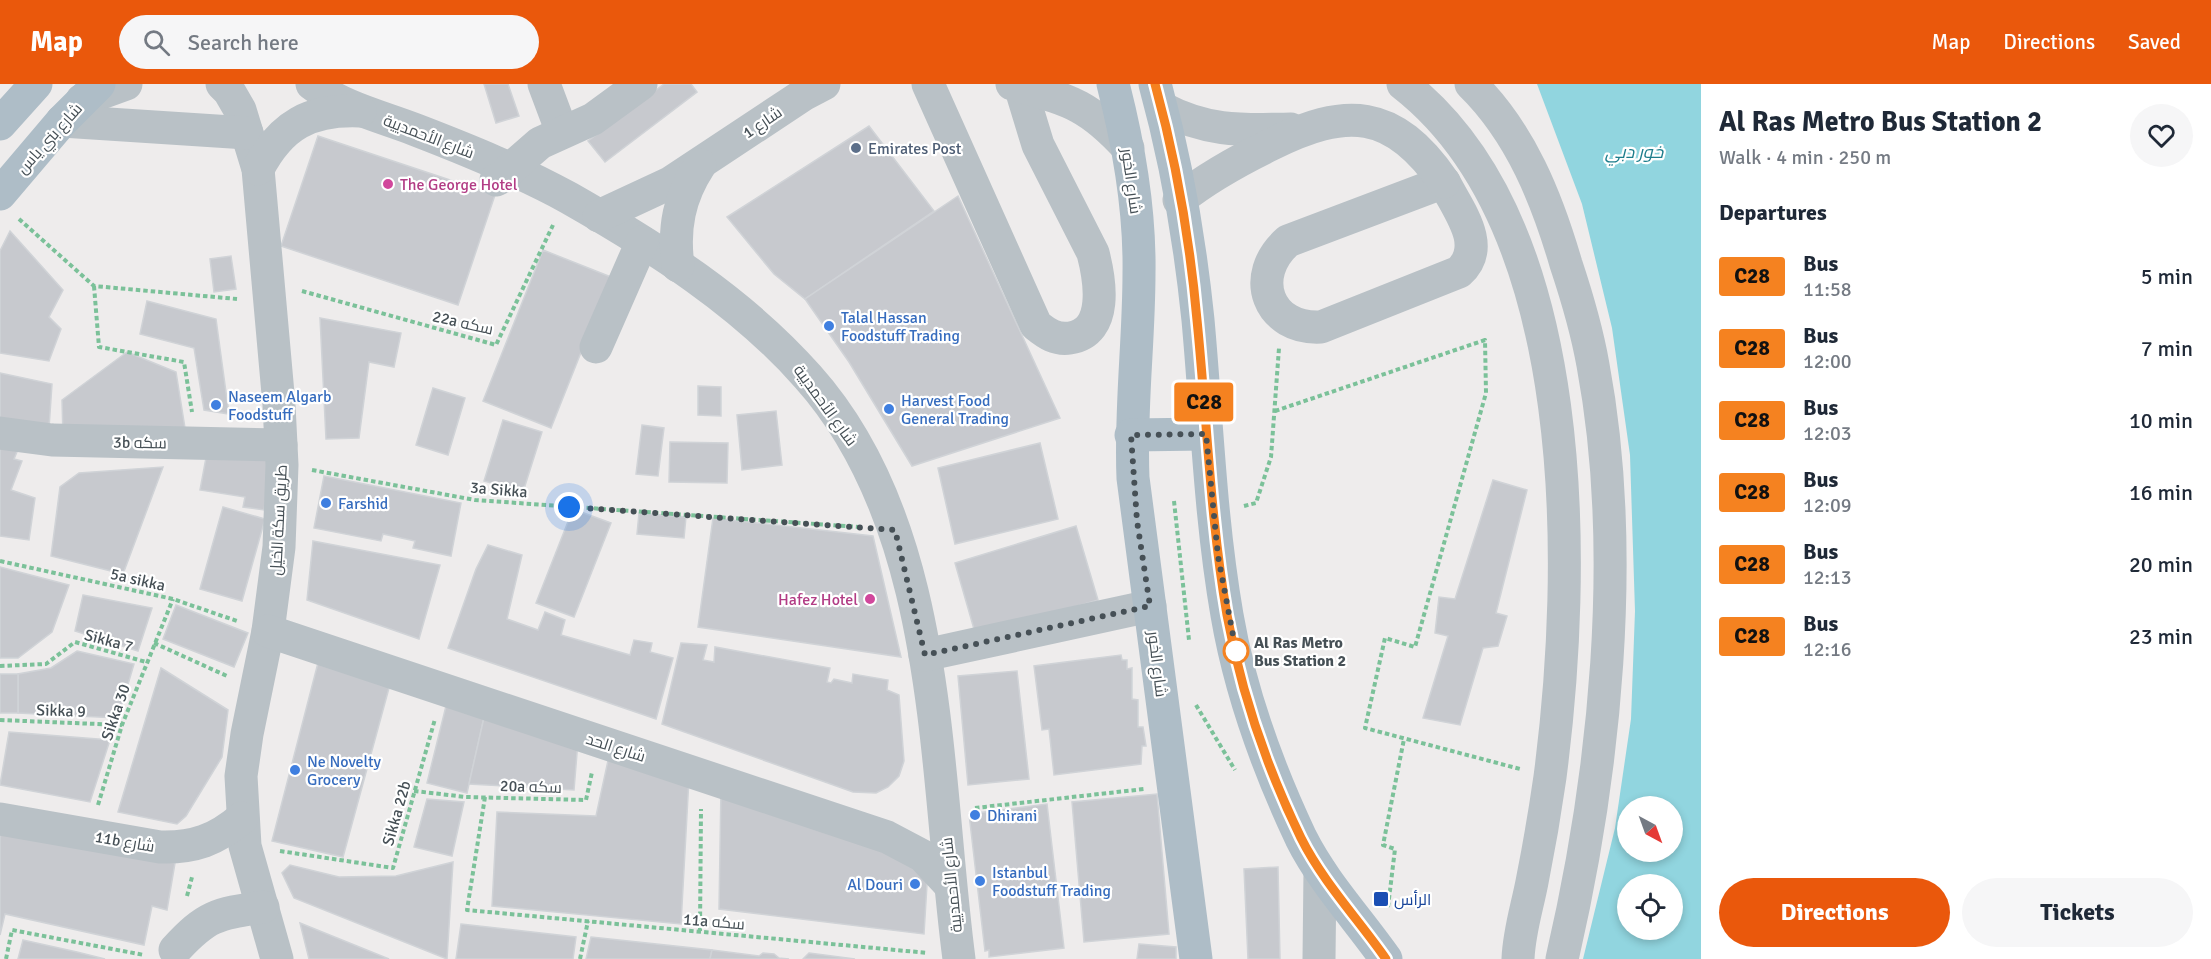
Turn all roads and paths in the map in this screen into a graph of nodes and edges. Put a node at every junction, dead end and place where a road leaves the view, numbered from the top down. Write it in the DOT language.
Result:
graph roads {
  1 [pos="36,84"];
  2 [pos="126,84"];
  3 [pos="222,84"];
  4 [pos="312,84"];
  5 [pos="543,84"];
  6 [pos="640,84"];
  7 [pos="824,84"];
  8 [pos="928,84"];
  9 [pos="1113,84"];
  10 [pos="1472,84"];
  11 [pos="1016,85"];
  12 [pos="1407,88"];
  13 [pos="1159,96"];
  14 [pos="81,102"];
  15 [pos="361,111"];
  16 [pos="0,124"];
  17 [pos="1381,124"];
  18 [pos="1302,129"];
  19 [pos="562,132"];
  20 [pos="247,133"];
  21 [pos="1128,148"];
  22 [pos="700,163"];
  23 [pos="510,169"];
  24 [pos="258,170"];
  25 [pos="1444,182"];
  26 [pos="566,197"];
  27 [pos="1179,200"];
  28 [pos="9,206"];
  29 [pos="599,216"];
  30 [pos="642,242"];
  31 [pos="678,266"];
  32 [pos="94,286"];
  33 [pos="270,292"];
  34 [pos="1281,315"];
  35 [pos="596,347"];
  36 [pos="1275,411"];
  37 [pos="0,433"];
  38 [pos="1206,434"];
  39 [pos="1131,435"];
  40 [pos="196,443"];
  41 [pos="282,455"];
  42 [pos="1212,513"];
  43 [pos="1177,524"];
  44 [pos="895,530"];
  45 [pos="0,561"];
  46 [pos="173,599"];
  47 [pos="1150,606"];
  48 [pos="268,632"];
  49 [pos="154,643"];
  50 [pos="925,655"];
  51 [pos="146,662"];
  52 [pos="0,666"];
  53 [pos="256,690"];
  54 [pos="444,690"];
  55 [pos="0,720"];
  56 [pos="122,725"];
  57 [pos="1404,739"];
  58 [pos="598,741"];
  59 [pos="702,775"];
  60 [pos="1550,776"];
  61 [pos="1174,786"];
  62 [pos="414,791"];
  63 [pos="485,797"];
  64 [pos="943,811"];
  65 [pos="0,819"];
  66 [pos="243,832"];
  67 [pos="89,835"];
  68 [pos="199,844"];
  69 [pos="1320,871"];
  70 [pos="950,885"];
  71 [pos="263,908"];
  72 [pos="588,921"];
  73 [pos="700,931"];
  74 [pos="175,950"];
  75 [pos="1324,953"];
  76 [pos="1382,953"];
  77 [pos="959,957"];
  78 [pos="6,959"];
  79 [pos="277,959"];
  80 [pos="580,959"];
  81 [pos="1196,959"];
  82 [pos="1518,959"];
  83 [pos="1562,959"];
  1 -- 16 [label="main road"];
  2 -- 14 [label="street"];
  3 -- 20 [label="street, طريق سكة الخيل"];
  4 -- 15 [label="street, شارع الأحمديية"];
  5 -- 19 [label="street"];
  6 -- 19 [label="street"];
  7 -- 22 [label="street, شارع 1"];
  8 -- 11 [label="street"];
  9 -- 21 [label="main road, شارع الخور"];
  10 -- 83 [label="street"];
  11 -- 21 [label="street"];
  12 -- 17 [label="street"];
  12 -- 60 [label="street"];
  13 -- 18 [label="street"];
  13 -- 27 [label="main road"];
  14 -- 20 [label="street"];
  14 -- 28 [label="main road, شارع بني ياس"];
  15 -- 23 [label="street, شارع الأحمديية"];
  15 -- 24 [label="street"];
  17 -- 18 [label="street"];
  17 -- 25 [label="street"];
  18 -- 27 [label="street"];
  19 -- 23 [label="street"];
  20 -- 24 [label="street, طريق سكة الخيل"];
  21 -- 39 [label="main road, شارع الخور"];
  22 -- 29 [label="street, شارع 1"];
  22 -- 31 [label="street"];
  23 -- 26 [label="street, شارع الأحمديية"];
  24 -- 33 [label="street, طريق سكة الخيل"];
  25 -- 34 [label="street"];
  25 -- 34 [label="street"];
  26 -- 29 [label="street, شارع الأحمديية"];
  26 -- 33 [label="path, 22a سكه"];
  27 -- 38 [label="main road"];
  28 -- 32 [label="path"];
  29 -- 30 [label="street, شارع الأحمديية"];
  30 -- 31 [label="street, شارع الأحمديية"];
  30 -- 35 [label="street"];
  31 -- 44 [label="street, شارع الأحمديية"];
  32 -- 33 [label="path"];
  32 -- 40 [label="path"];
  33 -- 41 [label="street, طريق سكة الخيل"];
  34 -- 36 [label="path"];
  36 -- 42 [label="path"];
  36 -- 57 [label="path"];
  37 -- 40 [label="street, 3b سكه"];
  38 -- 39 [label="main road"];
  38 -- 42 [label="main road"];
  39 -- 47 [label="main road, شارع الخور"];
  40 -- 41 [label="street, 3b سكه"];
  41 -- 44 [label="path, 3a Sikka"];
  41 -- 48 [label="street, طريق سكة الخيل"];
  42 -- 43 [label="path"];
  42 -- 69 [label="main road"];
  44 -- 50 [label="street, شارع الأحمديية"];
  45 -- 46 [label="path, 5a sikka"];
  46 -- 48 [label="path, 5a sikka"];
  46 -- 49 [label="path, Sikka 30"];
  47 -- 50 [label="street"];
  47 -- 61 [label="main road, شارع الخور"];
  48 -- 53 [label="street, طريق سكة الخيل"];
  48 -- 54 [label="street, شارع الحد"];
  49 -- 51 [label="path, Sikka 30"];
  49 -- 53 [label="path, Sikka 7"];
  50 -- 64 [label="street, شارع الأحمديية"];
  51 -- 52 [label="path, Sikka 7"];
  51 -- 56 [label="path, Sikka 30"];
  53 -- 66 [label="street, طريق سكة الخيل"];
  54 -- 58 [label="street, شارع الحد"];
  54 -- 62 [label="path, Sikka 22b"];
  55 -- 56 [label="path, Sikka 9"];
  56 -- 67 [label="path, Sikka 30"];
  57 -- 60 [label="path"];
  57 -- 76 [label="path"];
  58 -- 59 [label="street, شارع الحد"];
  58 -- 63 [label="path, 20a سكه"];
  59 -- 70 [label="street, شارع الحد"];
  59 -- 73 [label="path"];
  60 -- 82 [label="street"];
  61 -- 64 [label="path"];
  61 -- 81 [label="main road, شارع الخور"];
  62 -- 63 [label="path, 20a سكه"];
  62 -- 66 [label="path, Sikka 22b"];
  63 -- 72 [label="path, 11a سكه"];
  64 -- 70 [label="street, شارع الأحمديية"];
  65 -- 67 [label="street, 11b شارع"];
  66 -- 68 [label="street, 11b شارع"];
  66 -- 71 [label="street, طريق سكة الخيل"];
  67 -- 68 [label="street, 11b شارع"];
  68 -- 74 [label="path"];
  69 -- 75 [label="street"];
  69 -- 76 [label="main road"];
  70 -- 77 [label="street, شارع الأحمديية"];
  71 -- 74 [label="street"];
  71 -- 79 [label="street, طريق سكة الخيل"];
  72 -- 73 [label="path, 11a سكه"];
  72 -- 80 [label="path"];
  73 -- 77 [label="path, 11a سكه"];
  74 -- 78 [label="path"];
}
